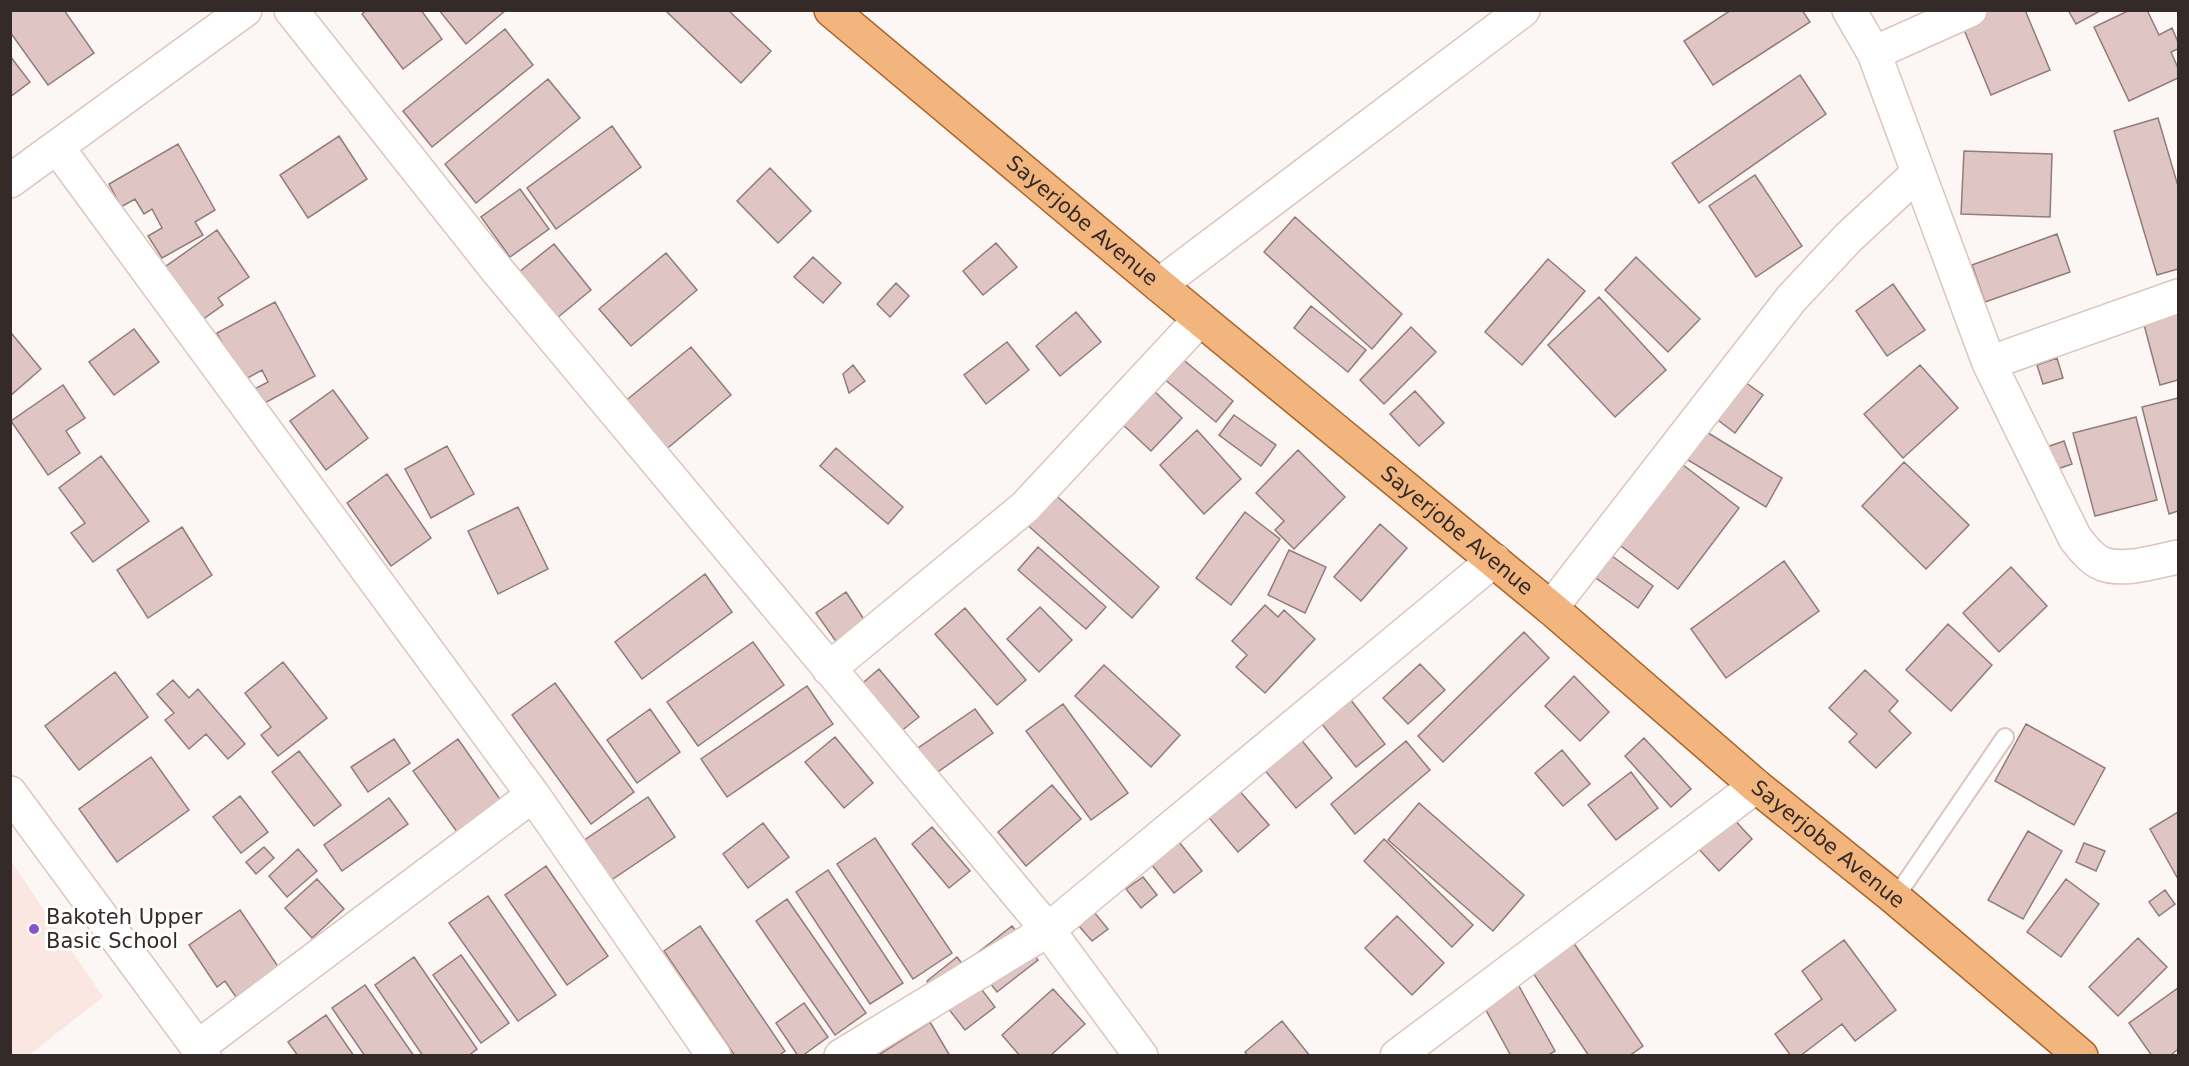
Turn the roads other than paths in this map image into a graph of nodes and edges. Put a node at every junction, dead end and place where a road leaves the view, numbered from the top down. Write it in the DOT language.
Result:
graph roads {
  1 [pos="245,10"];
  2 [pos="291,10"];
  3 [pos="831,10"];
  4 [pos="1523,10"];
  5 [pos="1849,10"];
  6 [pos="1970,10"];
  7 [pos="1874,53"];
  8 [pos="57,147"];
  9 [pos="1918,173"];
  10 [pos="10,181"];
  11 [pos="1159,285"];
  12 [pos="2178,296"];
  13 [pos="1200,319"];
  14 [pos="1989,363"];
  15 [pos="2178,557"];
  16 [pos="1494,560"];
  17 [pos="1551,608"];
  18 [pos="829,669"];
  19 [pos="2006,737"];
  20 [pos="1756,786"];
  21 [pos="10,793"];
  22 [pos="533,795"];
  23 [pos="1895,898"];
  24 [pos="1048,930"];
  25 [pos="201,1051"];
  26 [pos="714,1056"];
  27 [pos="841,1056"];
  28 [pos="1141,1056"];
  29 [pos="1397,1056"];
  30 [pos="2081,1056"];
  1 -- 8 [label="street"];
  2 -- 18 [label="street"];
  3 -- 11 [label="main road, Sayerjobe Avenue"];
  4 -- 11 [label="street"];
  5 -- 7 [label="street"];
  6 -- 7 [label="street"];
  7 -- 9 [label="street"];
  8 -- 10 [label="street"];
  8 -- 22 [label="street"];
  9 -- 14 [label="street"];
  9 -- 17 [label="street"];
  11 -- 13 [label="main road, Sayerjobe Avenue"];
  12 -- 14 [label="street"];
  13 -- 16 [label="main road, Sayerjobe Avenue"];
  13 -- 18 [label="street"];
  14 -- 15 [label="street"];
  16 -- 17 [label="main road, Sayerjobe Avenue"];
  16 -- 24 [label="street"];
  17 -- 20 [label="main road, Sayerjobe Avenue"];
  18 -- 24 [label="street"];
  19 -- 23 [label="lane"];
  20 -- 23 [label="main road, Sayerjobe Avenue"];
  20 -- 29 [label="street"];
  21 -- 25 [label="street"];
  22 -- 25 [label="street"];
  22 -- 26 [label="street"];
  23 -- 30 [label="main road, Sayerjobe Avenue"];
  24 -- 27 [label="street"];
  24 -- 28 [label="street"];
}
